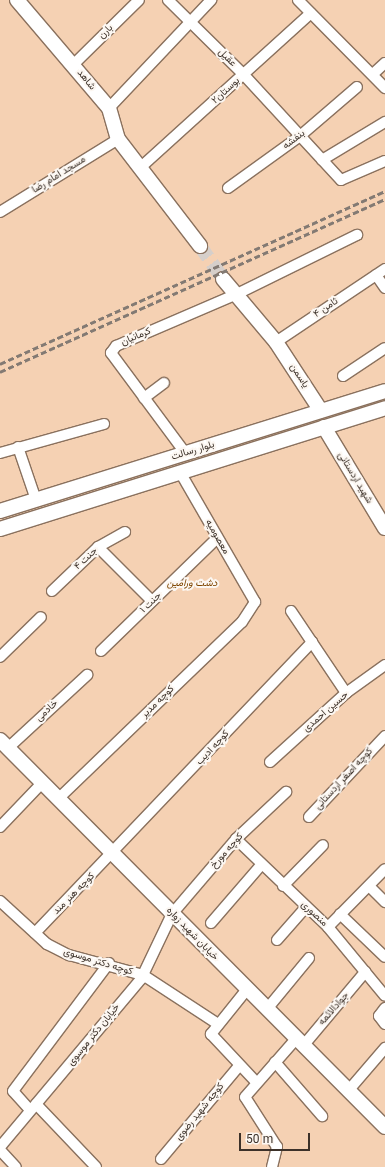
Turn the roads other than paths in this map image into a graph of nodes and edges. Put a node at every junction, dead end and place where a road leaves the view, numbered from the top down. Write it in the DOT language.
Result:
graph roads {
  1 [pos="17,0"];
  2 [pos="139,0"];
  3 [pos="168,0"];
  4 [pos="211,0"];
  5 [pos="298,0"];
  6 [pos="311,13"];
  7 [pos="189,21"];
  8 [pos="385,63"];
  9 [pos="74,64"];
  10 [pos="373,74"];
  11 [pos="244,75"];
  12 [pos="358,87"];
  13 [pos="385,88"];
  14 [pos="109,108"];
  15 [pos="385,122"];
  16 [pos="300,136"];
  17 [pos="118,139"];
  18 [pos="322,160"];
  19 [pos="385,161"];
  20 [pos="141,167"];
  21 [pos="228,188"];
  22 [pos="0,212"];
  23 [pos="357,235"];
  24 [pos="200,246"];
  25 [pos="385,268"];
  26 [pos="376,275"];
  27 [pos="223,279"];
  28 [pos="385,288"];
  29 [pos="236,294"];
  30 [pos="276,342"];
  31 [pos="385,348"];
  32 [pos="343,376"];
  33 [pos="164,383"];
  34 [pos="385,391"];
  35 [pos="144,398"];
  36 [pos="385,408"];
  37 [pos="321,411"];
  38 [pos="104,424"];
  39 [pos="324,427"];
  40 [pos="18,447"];
  41 [pos="0,452"];
  42 [pos="186,454"];
  43 [pos="180,472"];
  44 [pos="36,500"];
  45 [pos="0,512"];
  46 [pos="385,528"];
  47 [pos="0,529"];
  48 [pos="125,532"];
  49 [pos="217,538"];
  50 [pos="98,547"];
  51 [pos="52,591"];
  52 [pos="152,601"];
  53 [pos="255,602"];
  54 [pos="290,611"];
  55 [pos="41,617"];
  56 [pos="312,642"];
  57 [pos="101,651"];
  58 [pos="0,657"];
  59 [pos="385,665"];
  60 [pos="87,675"];
  61 [pos="346,693"];
  62 [pos="383,741"];
  63 [pos="4,744"];
  64 [pos="270,762"];
  65 [pos="42,783"];
  66 [pos="286,792"];
  67 [pos="58,799"];
  68 [pos="309,817"];
  69 [pos="0,828"];
  70 [pos="236,839"];
  71 [pos="323,845"];
  72 [pos="113,854"];
  73 [pos="261,865"];
  74 [pos="385,869"];
  75 [pos="283,886"];
  76 [pos="369,886"];
  77 [pos="0,901"];
  78 [pos="385,902"];
  79 [pos="306,906"];
  80 [pos="172,914"];
  81 [pos="340,914"];
  82 [pos="211,923"];
  83 [pos="328,927"];
  84 [pos="36,933"];
  85 [pos="277,940"];
  86 [pos="385,957"];
  87 [pos="309,958"];
  88 [pos="109,963"];
  89 [pos="365,972"];
  90 [pos="143,975"];
  91 [pos="244,993"];
  92 [pos="385,996"];
  93 [pos="385,1008"];
  94 [pos="267,1010"];
  95 [pos="218,1024"];
  96 [pos="385,1024"];
  97 [pos="299,1042"];
  98 [pos="385,1048"];
  99 [pos="275,1062"];
  100 [pos="239,1066"];
  101 [pos="256,1082"];
  102 [pos="348,1091"];
  103 [pos="33,1107"];
  104 [pos="322,1116"];
  105 [pos="385,1127"];
  106 [pos="0,1147"];
  107 [pos="0,1150"];
  108 [pos="161,1159"];
  109 [pos="16,1167"];
  110 [pos="96,1167"];
  111 [pos="272,1167"];
  1 -- 9 [label="street, شاهد"];
  2 -- 9 [label="street, بارن"];
  3 -- 7 [label="street, عقیل"];
  4 -- 7 [label="street"];
  5 -- 6 [label="street"];
  6 -- 10 [label="street"];
  6 -- 11 [label="street, بوستان۲"];
  7 -- 11 [label="street, عقیل"];
  7 -- 14 [label="street"];
  8 -- 10 [label="street"];
  9 -- 14 [label="street, شاهد"];
  10 -- 13 [label="street"];
  11 -- 16 [label="street, عقیل"];
  11 -- 20 [label="street, بوستان۲"];
  12 -- 16 [label="street, بنفشه"];
  14 -- 17 [label="street, شاهد"];
  15 -- 18 [label="street"];
  16 -- 18 [label="street, عقیل"];
  16 -- 21 [label="street, بنفشه"];
  17 -- 20 [label="street, شاهد"];
  17 -- 22 [label="street, مسجد امام رضا"];
  18 -- 19 [label="street, عقیل"];
  20 -- 24 [label="street, شاهد"];
  23 -- 29 [label="street"];
  25 -- 26 [label="street, ثامن ۴"];
  26 -- 28 [label="street"];
  26 -- 30 [label="street, ثامن ۴"];
  27 -- 29 [label="street, یاسمن"];
  29 -- 30 [label="street, یاسمن"];
  29 -- 35 [label="street, کرمانیان"];
  30 -- 37 [label="street, یاسمن"];
  31 -- 32 [label="street"];
  33 -- 35 [label="street"];
  34 -- 37 [label="street, بلوار رسالت"];
  35 -- 42 [label="street, کرمانیان"];
  36 -- 39 [label="street, بلوار رسالت"];
  37 -- 42 [label="street, بلوار رسالت"];
  38 -- 40 [label="street"];
  39 -- 43 [label="street, بلوار رسالت"];
  39 -- 46 [label="street, شهید اردستانی"];
  40 -- 41 [label="street"];
  40 -- 44 [label="street"];
  42 -- 44 [label="street, بلوار رسالت"];
  43 -- 47 [label="street, بلوار رسالت"];
  43 -- 49 [label="street, معصومیه"];
  44 -- 45 [label="street, بلوار رسالت"];
  48 -- 50 [label="street, جنت ۴"];
  49 -- 52 [label="street, جنت ۱"];
  49 -- 53 [label="street, معصومیه"];
  50 -- 51 [label="street, جنت ۴"];
  50 -- 52 [label="street"];
  52 -- 57 [label="street, جنت ۱"];
  53 -- 67 [label="street, کوچه مدیر"];
  54 -- 56 [label="street"];
  55 -- 58 [label="street"];
  56 -- 61 [label="street"];
  56 -- 72 [label="street, کوچه ادیب"];
  59 -- 61 [label="street, حسین احمدی"];
  60 -- 63 [label="street, خادمی"];
  61 -- 64 [label="street, حسین احمدی"];
  62 -- 68 [label="street, کوچه اصغر اردستانی"];
  63 -- 65 [label="street, خیابان شهید زواره"];
  65 -- 67 [label="street, خیابان شهید زواره"];
  65 -- 69 [label="street"];
  66 -- 70 [label="street, کوچه مورخ"];
  67 -- 72 [label="street, خیابان شهید زواره"];
  70 -- 73 [label="street, منصوری"];
  70 -- 80 [label="street, کوچه مورخ"];
  71 -- 75 [label="street"];
  72 -- 80 [label="street, خیابان شهید زواره"];
  72 -- 84 [label="street, کوچه هنر مند"];
  73 -- 75 [label="street, منصوری"];
  73 -- 82 [label="street"];
  74 -- 76 [label="street"];
  75 -- 79 [label="street, منصوری"];
  76 -- 78 [label="street"];
  76 -- 81 [label="street"];
  77 -- 84 [label="street, کوچه دکتر موسوی"];
  79 -- 83 [label="street, منصوری"];
  79 -- 85 [label="street"];
  80 -- 90 [label="street, خیابان دکتر موسوی"];
  80 -- 94 [label="street, خیابان شهید زواره"];
  81 -- 83 [label="street"];
  81 -- 86 [label="street"];
  83 -- 89 [label="street, منصوری"];
  84 -- 88 [label="street, کوچه دکتر موسوی"];
  87 -- 94 [label="street"];
  88 -- 90 [label="street, کوچه دکتر موسوی"];
  88 -- 103 [label="street"];
  89 -- 92 [label="street, منصوری"];
  89 -- 97 [label="street, جوادالائمه"];
  90 -- 95 [label="street, کوچه دکتر موسوی"];
  90 -- 103 [label="street, خیابان دکتر موسوی"];
  91 -- 95 [label="street"];
  93 -- 96 [label="street"];
  94 -- 97 [label="street, خیابان شهید زواره"];
  95 -- 100 [label="street"];
  97 -- 99 [label="street, جوادالائمه"];
  97 -- 102 [label="street, خیابان شهید زواره"];
  98 -- 102 [label="street"];
  99 -- 101 [label="street, جوادالائمه"];
  99 -- 104 [label="street"];
  100 -- 101 [label="street"];
  100 -- 108 [label="street, کوچه شهید رضوی"];
  101 -- 111 [label="street, جوادالائمه"];
  102 -- 105 [label="street, خیابان شهید زواره"];
  103 -- 106 [label="street, خیابان دکتر موسوی"];
  103 -- 110 [label="street"];
  107 -- 109 [label="street"];
}
